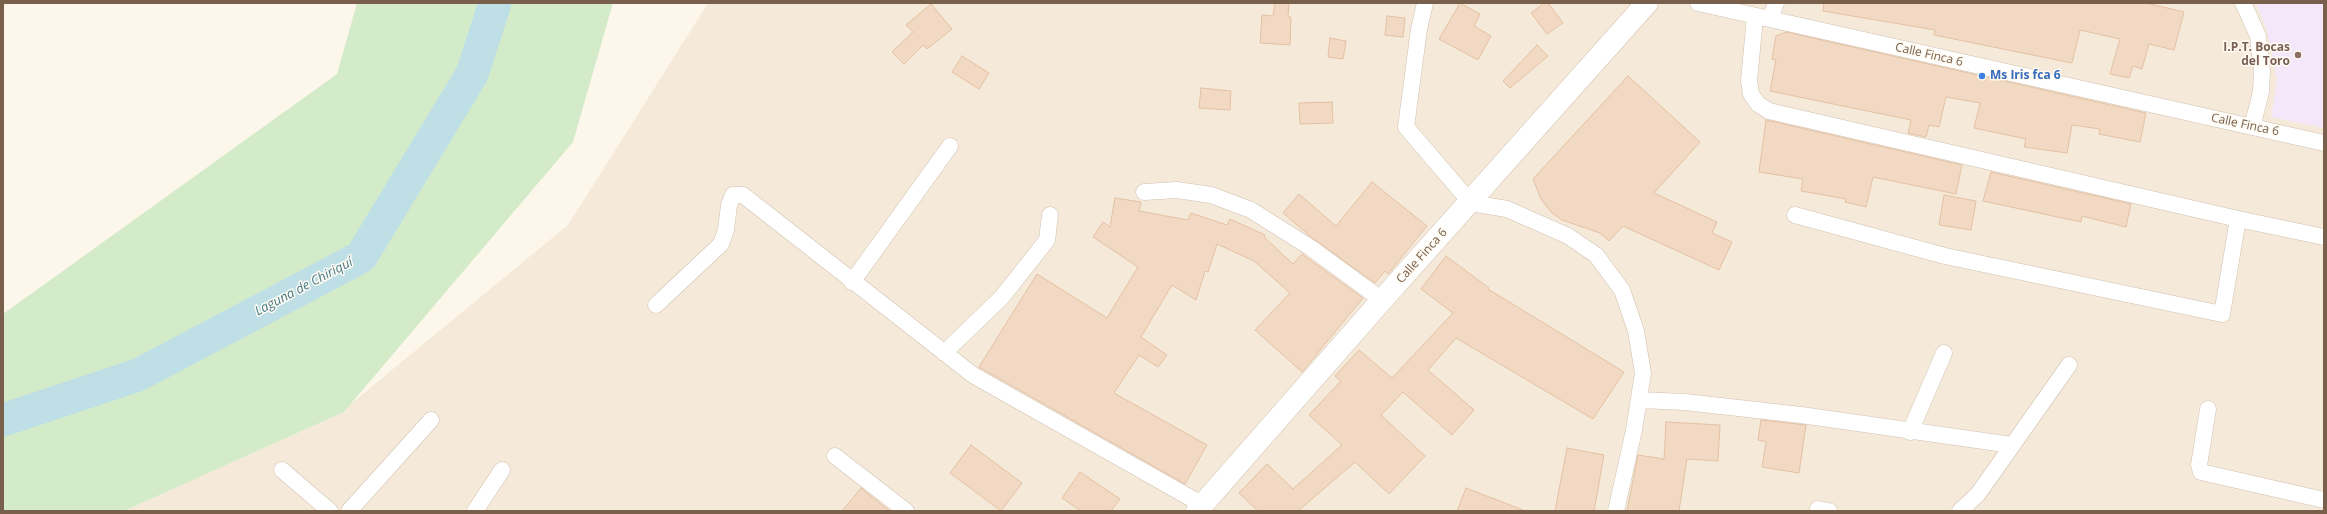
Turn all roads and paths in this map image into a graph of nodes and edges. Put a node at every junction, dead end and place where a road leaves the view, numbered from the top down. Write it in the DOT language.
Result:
graph roads {
  1 [pos="1425,3"];
  2 [pos="1647,3"];
  3 [pos="1698,3"];
  4 [pos="1776,3"];
  5 [pos="2243,3"];
  6 [pos="1762,18"];
  7 [pos="2252,127"];
  8 [pos="2324,143"];
  9 [pos="950,146"];
  10 [pos="1144,192"];
  11 [pos="1471,202"];
  12 [pos="1050,215"];
  13 [pos="1794,215"];
  14 [pos="2238,219"];
  15 [pos="2324,237"];
  16 [pos="852,282"];
  17 [pos="1382,300"];
  18 [pos="656,305"];
  19 [pos="944,353"];
  20 [pos="1944,353"];
  21 [pos="2069,365"];
  22 [pos="1640,400"];
  23 [pos="2208,409"];
  24 [pos="432,420"];
  25 [pos="1910,432"];
  26 [pos="2012,445"];
  27 [pos="835,456"];
  28 [pos="282,470"];
  29 [pos="502,470"];
  30 [pos="2324,500"];
  31 [pos="1200,508"];
  32 [pos="330,511"];
  33 [pos="349,511"];
  34 [pos="475,511"];
  35 [pos="906,511"];
  36 [pos="1616,511"];
  37 [pos="1960,511"];
  1 -- 11 [label="street"];
  2 -- 11 [label="street, Calle Finca 6"];
  3 -- 6 [label="street, Calle Finca 6"];
  4 -- 6 [label="street"];
  5 -- 7 [label="street"];
  6 -- 7 [label="street, Calle Finca 6"];
  6 -- 14 [label="street"];
  7 -- 8 [label="street, Calle Finca 6"];
  9 -- 16 [label="street"];
  10 -- 17 [label="street"];
  11 -- 17 [label="street, Calle Finca 6"];
  11 -- 22 [label="street"];
  12 -- 19 [label="street"];
  13 -- 14 [label="street"];
  14 -- 15 [label="street"];
  16 -- 18 [label="street"];
  16 -- 19 [label="street"];
  17 -- 31 [label="street, Calle Finca 6"];
  19 -- 31 [label="street"];
  20 -- 25 [label="street"];
  21 -- 26 [label="street"];
  22 -- 25 [label="street"];
  22 -- 36 [label="street"];
  23 -- 30 [label="street"];
  24 -- 33 [label="street"];
  25 -- 26 [label="street"];
  26 -- 37 [label="street"];
  27 -- 35 [label="street"];
  28 -- 32 [label="street"];
  29 -- 34 [label="street"];
}
